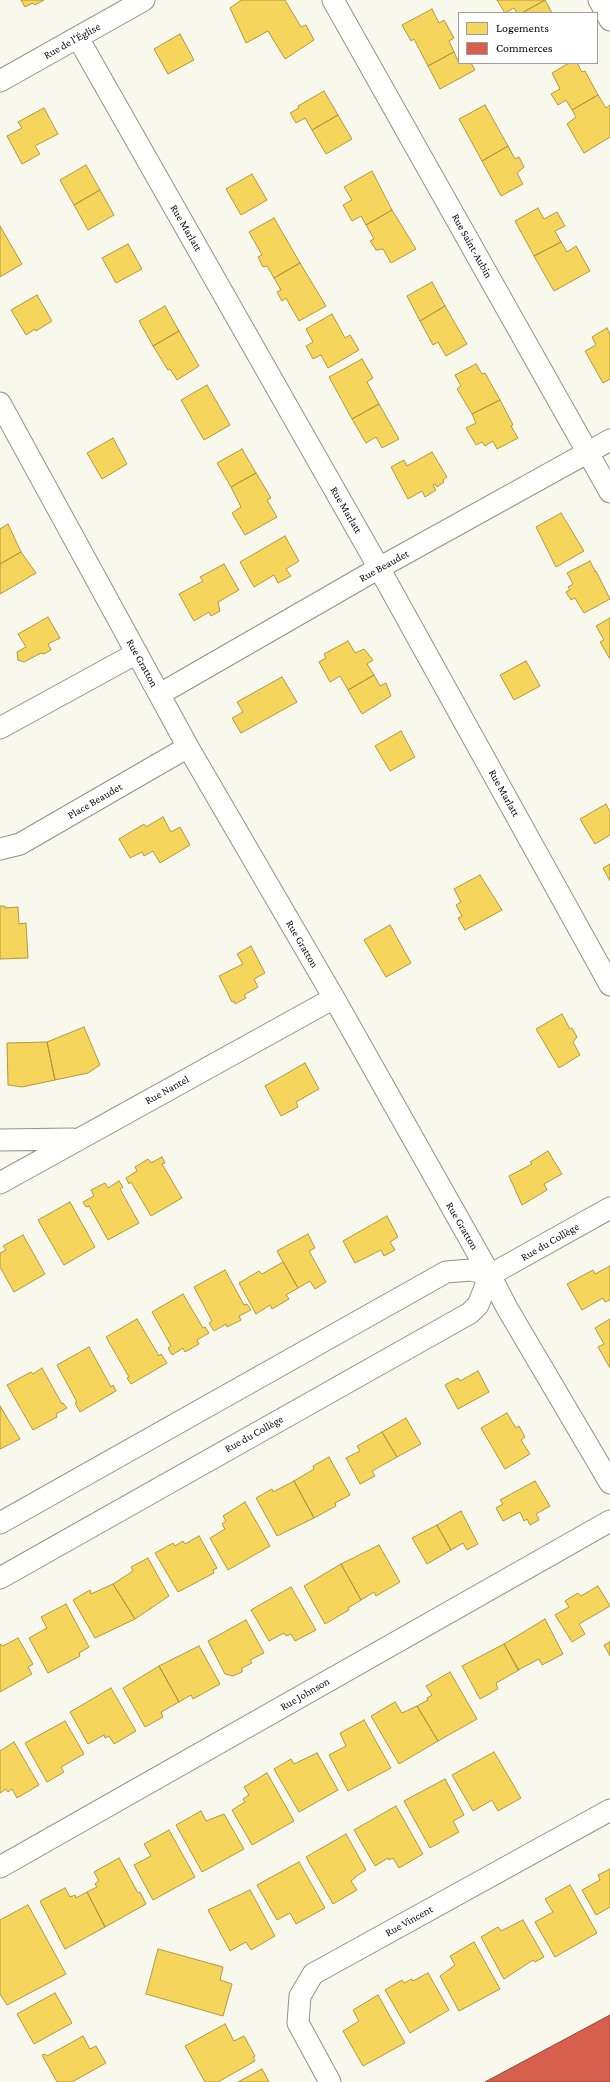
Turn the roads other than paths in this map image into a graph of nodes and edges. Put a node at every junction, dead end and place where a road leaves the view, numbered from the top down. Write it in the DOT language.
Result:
graph roads {
  1 [pos="144,0"];
  2 [pos="333,0"];
  3 [pos="599,0"];
  4 [pos="610,20"];
  5 [pos="78,38"];
  6 [pos="0,81"];
  7 [pos="0,402"];
  8 [pos="610,440"];
  9 [pos="588,453"];
  10 [pos="610,492"];
  11 [pos="379,568"];
  12 [pos="137,653"];
  13 [pos="160,694"];
  14 [pos="0,728"];
  15 [pos="188,747"];
  16 [pos="0,849"];
  17 [pos="610,985"];
  18 [pos="334,998"];
  19 [pos="77,1139"];
  20 [pos="0,1140"];
  21 [pos="0,1183"];
  22 [pos="610,1208"];
  23 [pos="490,1275"];
  24 [pos="610,1483"];
  25 [pos="610,1521"];
  26 [pos="0,1523"];
  27 [pos="0,1578"];
  28 [pos="610,1810"];
  29 [pos="0,1867"];
  30 [pos="330,2082"];
  1 -- 5 [label="street, Rue de l'Église"];
  2 -- 9 [label="street, Rue Saint-Aubin"];
  3 -- 4 [label="street"];
  5 -- 6 [label="street, Rue de l'Église"];
  5 -- 11 [label="street, Rue Marlatt"];
  7 -- 12 [label="street, Rue Gratton"];
  8 -- 9 [label="street, Rue Beaudet"];
  9 -- 10 [label="street, Rue Saint-Aubin"];
  9 -- 11 [label="street, Rue Beaudet"];
  11 -- 13 [label="street, Rue Beaudet"];
  11 -- 17 [label="street, Rue Marlatt"];
  12 -- 13 [label="street, Rue Gratton"];
  12 -- 14 [label="street"];
  13 -- 15 [label="street, Rue Gratton"];
  15 -- 16 [label="street, Place Beaudet"];
  15 -- 18 [label="street, Rue Gratton"];
  18 -- 19 [label="street, Rue Nantel"];
  18 -- 23 [label="street, Rue Gratton"];
  19 -- 20 [label="street"];
  19 -- 21 [label="street, Rue Nantel"];
  22 -- 23 [label="street, Rue du Collège"];
  23 -- 24 [label="street, Rue Gratton"];
  23 -- 26 [label="street"];
  23 -- 27 [label="street, Rue du Collège"];
  25 -- 29 [label="street, Rue Johnson"];
  28 -- 30 [label="street, Rue Vincent"];
}
